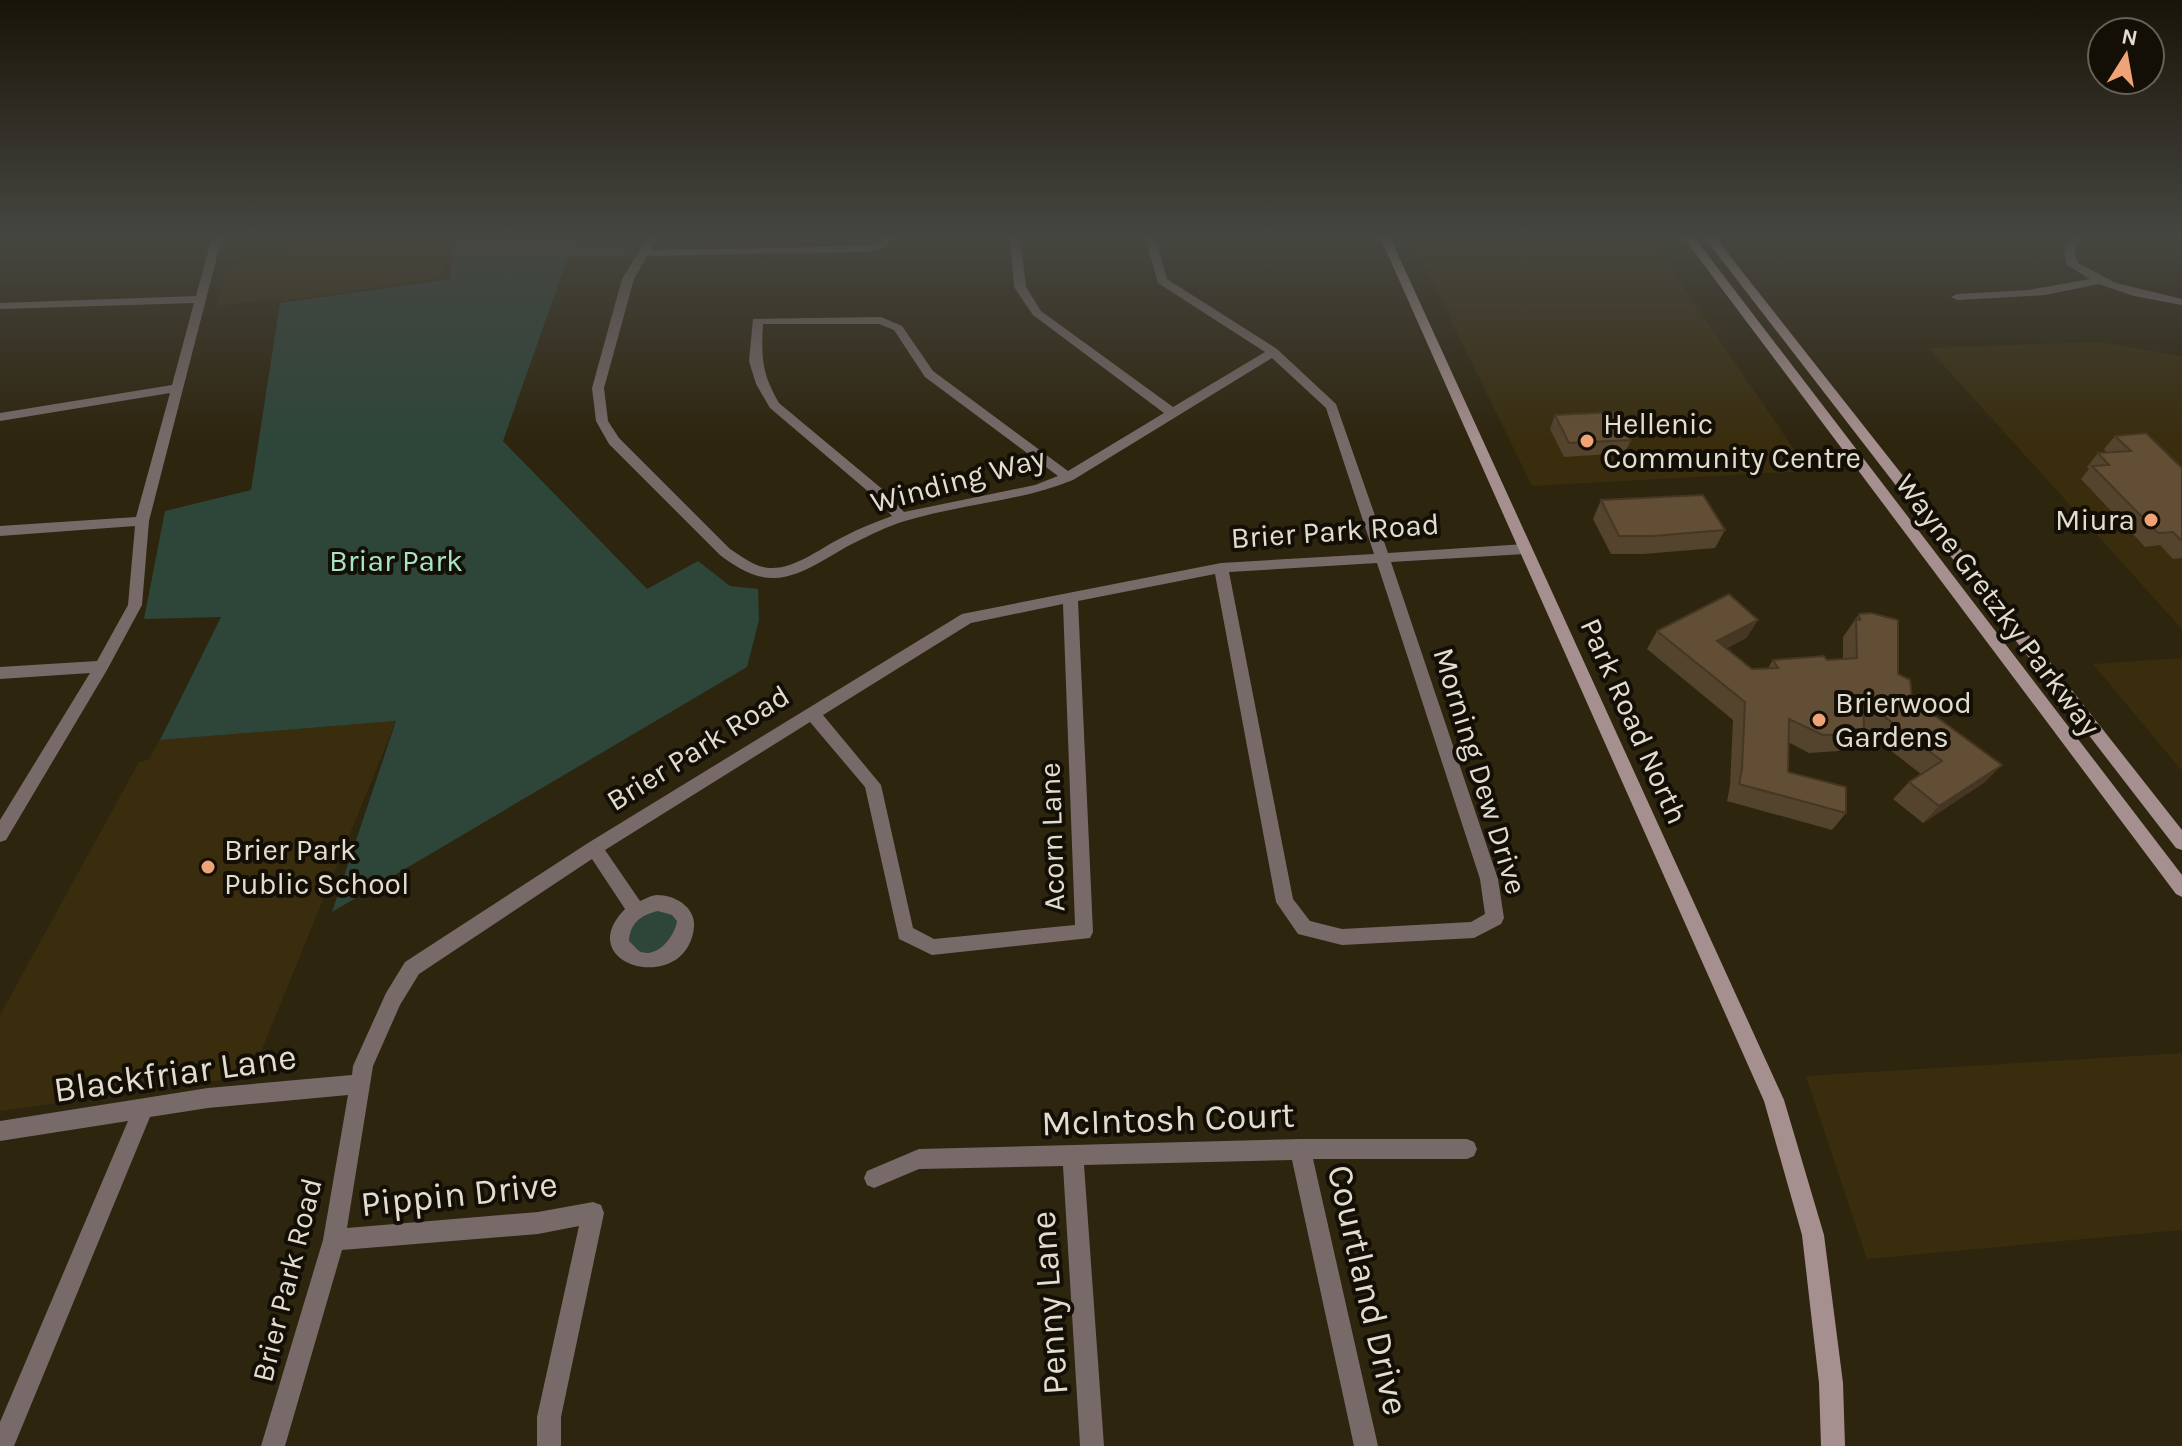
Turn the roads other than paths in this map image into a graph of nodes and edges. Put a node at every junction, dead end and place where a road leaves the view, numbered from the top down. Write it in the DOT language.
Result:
graph roads {
  1 [pos="43,304"];
  2 [pos="199,304"];
  3 [pos="621,304"];
  4 [pos="1031,304"];
  5 [pos="1199,304"];
  6 [pos="1415,304"];
  7 [pos="1739,304"];
  8 [pos="1762,304"];
  9 [pos="0,306"];
  10 [pos="1273,352"];
  11 [pos="177,388"];
  12 [pos="1171,412"];
  13 [pos="0,417"];
  14 [pos="1068,477"];
  15 [pos="901,517"];
  16 [pos="142,521"];
  17 [pos="0,531"];
  18 [pos="1525,549"];
  19 [pos="1385,558"];
  20 [pos="1221,568"];
  21 [pos="1070,596"];
  22 [pos="102,666"];
  23 [pos="0,673"];
  24 [pos="811,712"];
  25 [pos="0,835"];
  26 [pos="2182,843"];
  27 [pos="594,848"];
  28 [pos="2182,889"];
  29 [pos="636,910"];
  30 [pos="360,1084"];
  31 [pos="143,1109"];
  32 [pos="0,1131"];
  33 [pos="1300,1149"];
  34 [pos="1467,1149"];
  35 [pos="1073,1156"];
  36 [pos="874,1178"];
  37 [pos="334,1240"];
  38 [pos="2,1446"];
  39 [pos="273,1446"];
  40 [pos="549,1446"];
  41 [pos="1092,1446"];
  42 [pos="1366,1446"];
  43 [pos="1833,1446"];
  1 -- 9 [label="street"];
  2 -- 11 [label="street"];
  3 -- 15 [label="street, Winding Way"];
  4 -- 12 [label="street"];
  5 -- 10 [label="street"];
  6 -- 18 [label="main road, Park Road North"];
  7 -- 28 [label="main road, Wayne Gretzky Parkway"];
  8 -- 26 [label="main road, Wayne Gretzky Parkway"];
  10 -- 12 [label="street, Winding Way"];
  10 -- 19 [label="street"];
  11 -- 13 [label="street"];
  11 -- 16 [label="street"];
  12 -- 14 [label="street, Winding Way"];
  14 -- 15 [label="street, Winding Way"];
  14 -- 15 [label="street"];
  16 -- 17 [label="street"];
  16 -- 22 [label="street"];
  18 -- 19 [label="street, Brier Park Road"];
  18 -- 43 [label="main road, Park Road North"];
  19 -- 20 [label="street, Brier Park Road"];
  19 -- 20 [label="street, Morning Dew Drive"];
  20 -- 21 [label="street, Brier Park Road"];
  21 -- 24 [label="street, Brier Park Road"];
  21 -- 24 [label="street, Acorn Lane"];
  22 -- 23 [label="street"];
  22 -- 25 [label="street"];
  24 -- 27 [label="street, Brier Park Road"];
  27 -- 29 [label="street"];
  27 -- 30 [label="street, Brier Park Road"];
  30 -- 31 [label="street, Blackfriar Lane"];
  30 -- 37 [label="street, Brier Park Road"];
  31 -- 32 [label="street, Blackfriar Lane"];
  31 -- 38 [label="street"];
  33 -- 34 [label="street, McIntosh Court"];
  33 -- 35 [label="street, McIntosh Court"];
  33 -- 42 [label="street, Courtland Drive"];
  35 -- 36 [label="street, McIntosh Court"];
  35 -- 41 [label="street, Penny Lane"];
  37 -- 39 [label="street, Brier Park Road"];
  37 -- 40 [label="street, Pippin Drive"];
}
